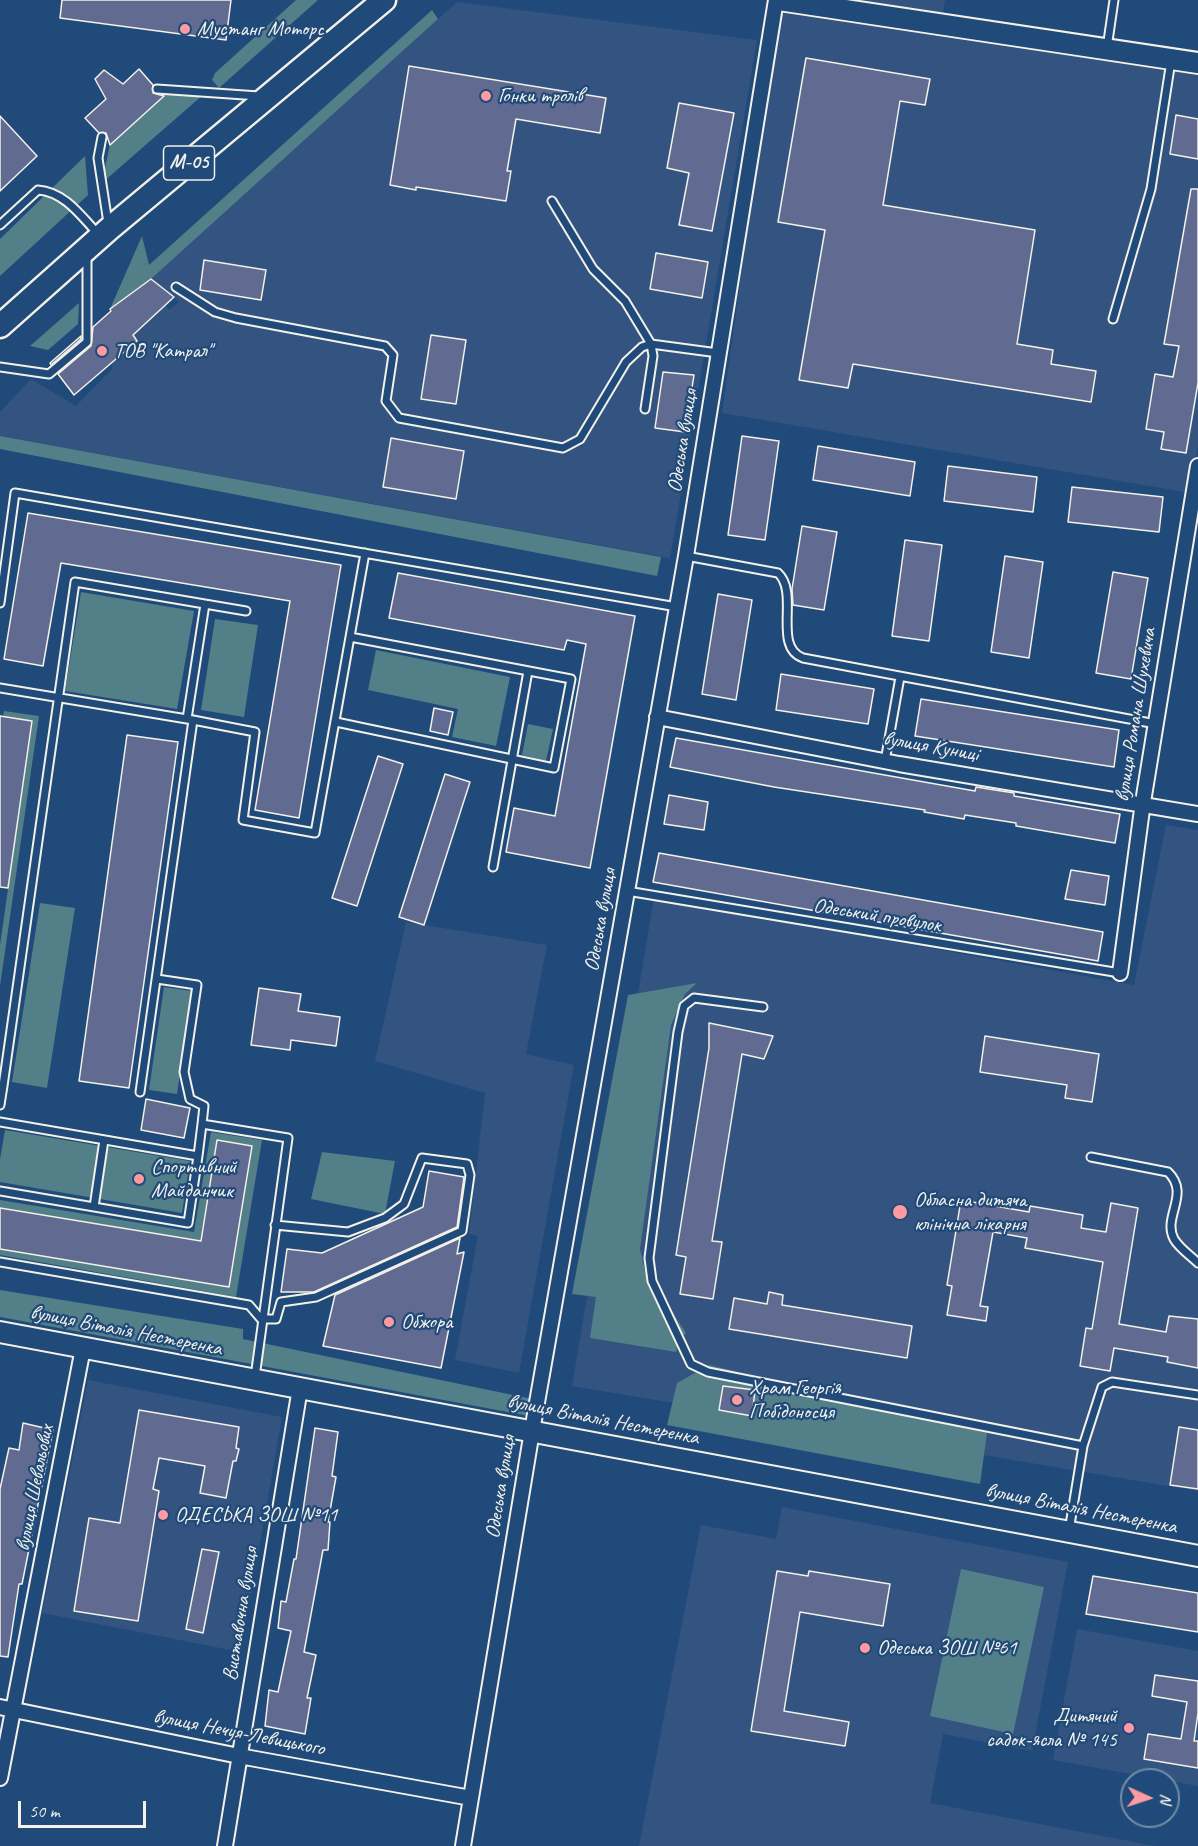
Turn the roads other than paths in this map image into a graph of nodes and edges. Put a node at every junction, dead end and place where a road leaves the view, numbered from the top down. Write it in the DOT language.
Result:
graph roads {
  1 [pos="384,0"];
  2 [pos="777,0"];
  3 [pos="1114,0"];
  4 [pos="1107,49"];
  5 [pos="1171,59"];
  6 [pos="1198,63"];
  7 [pos="157,89"];
  8 [pos="270,96"];
  9 [pos="102,137"];
  10 [pos="552,201"];
  11 [pos="0,225"];
  12 [pos="99,238"];
  13 [pos="176,287"];
  14 [pos="1113,319"];
  15 [pos="0,326"];
  16 [pos="651,344"];
  17 [pos="718,353"];
  18 [pos="0,367"];
  19 [pos="645,409"];
  20 [pos="1198,466"];
  21 [pos="365,553"];
  22 [pos="686,555"];
  23 [pos="0,603"];
  24 [pos="205,604"];
  25 [pos="677,608"];
  26 [pos="246,611"];
  27 [pos="350,638"];
  28 [pos="528,671"];
  29 [pos="900,677"];
  30 [pos="0,688"];
  31 [pos="57,696"];
  32 [pos="657,717"];
  33 [pos="190,719"];
  34 [pos="336,722"];
  35 [pos="1155,724"];
  36 [pos="511,759"];
  37 [pos="885,761"];
  38 [pos="1143,802"];
  39 [pos="1198,814"];
  40 [pos="493,867"];
  41 [pos="627,891"];
  42 [pos="1120,973"];
  43 [pos="157,979"];
  44 [pos="763,1007"];
  45 [pos="1,1086"];
  46 [pos="140,1092"];
  47 [pos="0,1105"];
  48 [pos="0,1122"];
  49 [pos="202,1124"];
  50 [pos="104,1140"];
  51 [pos="198,1156"];
  52 [pos="1091,1157"];
  53 [pos="0,1191"];
  54 [pos="94,1207"];
  55 [pos="275,1225"];
  56 [pos="0,1262"];
  57 [pos="1198,1263"];
  58 [pos="261,1319"];
  59 [pos="0,1332"];
  60 [pos="83,1348"];
  61 [pos="255,1380"];
  62 [pos="300,1388"];
  63 [pos="1198,1395"];
  64 [pos="532,1431"];
  65 [pos="1083,1446"];
  66 [pos="1069,1531"];
  67 [pos="1198,1556"];
  68 [pos="7,1708"];
  69 [pos="239,1756"];
  70 [pos="0,1778"];
  71 [pos="471,1798"];
  72 [pos="225,1846"];
  73 [pos="463,1846"];
  1 -- 8 [label="main road, М-05"];
  2 -- 4 [label="main road"];
  2 -- 17 [label="street, Одеська вулиця"];
  3 -- 4 [label="lane"];
  4 -- 5 [label="main road"];
  5 -- 6 [label="main road"];
  5 -- 14 [label="lane"];
  7 -- 8 [label="lane"];
  8 -- 12 [label="main road, М-05"];
  9 -- 12 [label="lane"];
  10 -- 16 [label="lane"];
  11 -- 12 [label="lane"];
  12 -- 15 [label="main road, М-05"];
  12 -- 18 [label="lane"];
  13 -- 16 [label="lane"];
  16 -- 17 [label="lane"];
  16 -- 19 [label="lane"];
  17 -- 22 [label="street, Одеська вулиця"];
  20 -- 35 [label="street, вулиця Романа Шухевича"];
  21 -- 23 [label="lane"];
  21 -- 25 [label="lane"];
  21 -- 27 [label="lane"];
  22 -- 25 [label="street, Одеська вулиця"];
  22 -- 29 [label="lane"];
  24 -- 26 [label="lane"];
  24 -- 31 [label="lane"];
  24 -- 33 [label="lane"];
  25 -- 32 [label="street, Одеська вулиця"];
  27 -- 28 [label="lane"];
  27 -- 34 [label="lane"];
  28 -- 36 [label="lane"];
  28 -- 36 [label="lane"];
  29 -- 35 [label="lane"];
  29 -- 37 [label="lane"];
  30 -- 31 [label="lane"];
  31 -- 33 [label="lane"];
  31 -- 45 [label="lane"];
  32 -- 37 [label="street, вулиця Куниці"];
  32 -- 41 [label="street, Одеська вулиця"];
  33 -- 34 [label="lane"];
  33 -- 43 [label="lane"];
  34 -- 36 [label="lane"];
  35 -- 38 [label="street, вулиця Романа Шухевича"];
  36 -- 40 [label="lane"];
  37 -- 38 [label="street, вулиця Куниці"];
  38 -- 39 [label="street, вулиця Куниці"];
  38 -- 42 [label="street, вулиця Романа Шухевича"];
  41 -- 42 [label="lane, Одеський провулок"];
  41 -- 64 [label="street, Одеська вулиця"];
  43 -- 46 [label="lane"];
  43 -- 49 [label="lane"];
  44 -- 65 [label="lane"];
  45 -- 47 [label="lane"];
  48 -- 50 [label="lane"];
  49 -- 51 [label="lane"];
  49 -- 55 [label="lane"];
  50 -- 51 [label="lane"];
  50 -- 54 [label="lane"];
  51 -- 54 [label="lane"];
  52 -- 57 [label="lane"];
  53 -- 54 [label="lane"];
  55 -- 58 [label="lane"];
  55 -- 58 [label="lane"];
  56 -- 58 [label="lane"];
  58 -- 61 [label="lane"];
  59 -- 60 [label="main road, вулиця Віталія Нестеренка"];
  60 -- 61 [label="main road, вулиця Віталія Нестеренка"];
  60 -- 68 [label="street, вулиця Шевальових"];
  61 -- 62 [label="main road, вулиця Віталія Нестеренка"];
  62 -- 64 [label="main road, вулиця Віталія Нестеренка"];
  62 -- 69 [label="street, Виставочна вулиця"];
  63 -- 65 [label="lane"];
  64 -- 66 [label="main road, вулиця Віталія Нестеренка"];
  64 -- 71 [label="street, Одеська вулиця"];
  65 -- 66 [label="lane"];
  66 -- 67 [label="main road, вулиця Віталія Нестеренка"];
  68 -- 69 [label="street, вулиця Нечуя-Левицького"];
  68 -- 70 [label="street, вулиця Шевальових"];
  69 -- 71 [label="street, вулиця Нечуя-Левицького"];
  69 -- 72 [label="street, Виставочна вулиця"];
  71 -- 73 [label="street, Одеська вулиця"];
}
